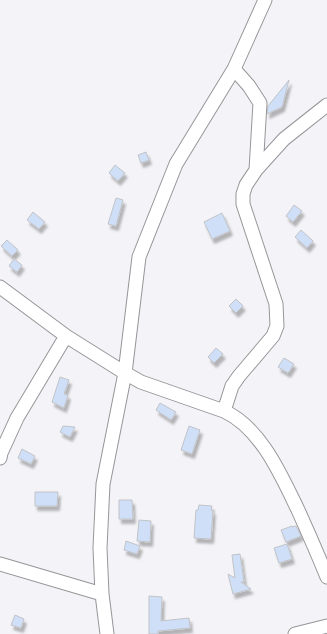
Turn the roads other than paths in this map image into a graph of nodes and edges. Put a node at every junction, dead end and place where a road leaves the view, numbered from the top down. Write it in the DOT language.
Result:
graph roads {
  1 [pos="265,0"];
  2 [pos="234,69"];
  3 [pos="327,105"];
  4 [pos="256,170"];
  5 [pos="0,287"];
  6 [pos="66,336"];
  7 [pos="125,373"];
  8 [pos="224,411"];
  9 [pos="0,458"];
  10 [pos="0,564"];
  11 [pos="327,577"];
  12 [pos="102,594"];
  13 [pos="327,626"];
  14 [pos="107,634"];
  15 [pos="294,634"];
  1 -- 2 [label="street"];
  2 -- 4 [label="street"];
  2 -- 7 [label="street"];
  3 -- 4 [label="street"];
  4 -- 8 [label="street"];
  5 -- 6 [label="street"];
  6 -- 7 [label="street"];
  6 -- 9 [label="street"];
  7 -- 8 [label="street"];
  7 -- 12 [label="street"];
  8 -- 11 [label="street"];
  10 -- 12 [label="street"];
  12 -- 14 [label="street"];
  13 -- 15 [label="street"];
}
